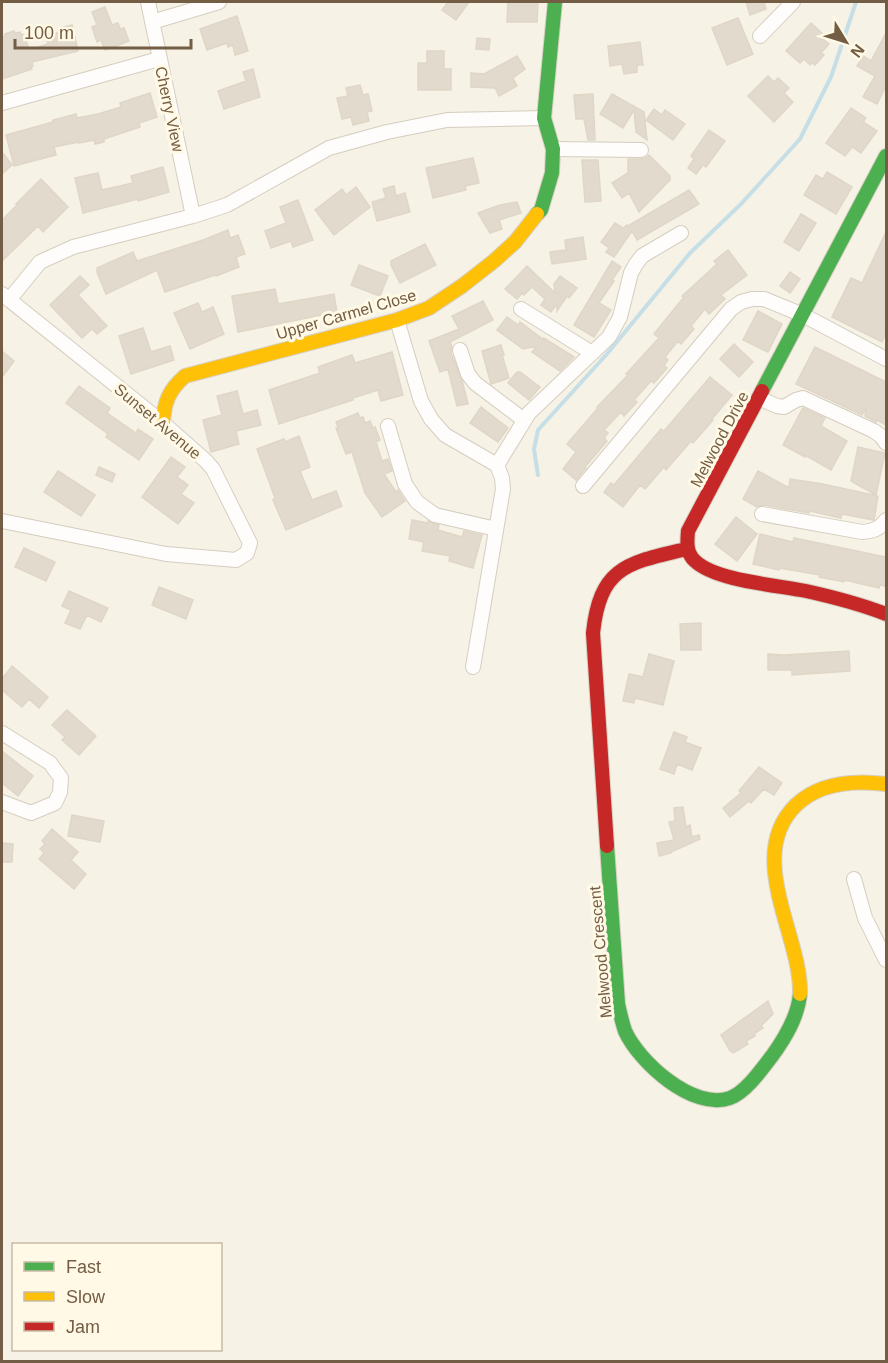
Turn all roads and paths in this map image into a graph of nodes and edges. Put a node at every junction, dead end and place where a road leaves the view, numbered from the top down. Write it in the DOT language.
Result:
graph roads {
  1 [pos="148,2"];
  2 [pos="219,2"];
  3 [pos="555,2"];
  4 [pos="793,2"];
  5 [pos="152,22"];
  6 [pos="759,36"];
  7 [pos="159,59"];
  8 [pos="2,103"];
  9 [pos="544,118"];
  10 [pos="553,149"];
  11 [pos="641,150"];
  12 [pos="886,156"];
  13 [pos="193,216"];
  14 [pos="681,233"];
  15 [pos="5,297"];
  16 [pos="521,309"];
  17 [pos="803,315"];
  18 [pos="397,320"];
  19 [pos="460,350"];
  20 [pos="592,353"];
  21 [pos="886,359"];
  22 [pos="759,398"];
  23 [pos="524,420"];
  24 [pos="163,423"];
  25 [pos="388,426"];
  26 [pos="886,443"];
  27 [pos="497,465"];
  28 [pos="583,486"];
  29 [pos="762,514"];
  30 [pos="886,520"];
  31 [pos="2,521"];
  32 [pos="496,529"];
  33 [pos="686,549"];
  34 [pos="886,614"];
  35 [pos="473,667"];
  36 [pos="2,733"];
  37 [pos="886,784"];
  38 [pos="2,802"];
  39 [pos="854,879"];
  40 [pos="886,960"];
  1 -- 5 [label="street, Cherry View"];
  2 -- 5 [label="street"];
  3 -- 9 [label="street, Upper Carmel Close"];
  4 -- 6 [label="street"];
  5 -- 7 [label="street, Cherry View"];
  7 -- 8 [label="street"];
  7 -- 13 [label="street, Cherry View"];
  9 -- 10 [label="street, Upper Carmel Close"];
  9 -- 13 [label="street"];
  10 -- 11 [label="street"];
  10 -- 18 [label="street, Upper Carmel Close"];
  12 -- 17 [label="street, Melwood Drive"];
  13 -- 15 [label="street"];
  14 -- 20 [label="street"];
  15 -- 24 [label="street, Sunset Avenue"];
  16 -- 20 [label="street"];
  17 -- 21 [label="street"];
  17 -- 22 [label="street, Melwood Drive"];
  17 -- 28 [label="street"];
  18 -- 24 [label="street, Upper Carmel Close"];
  18 -- 27 [label="street"];
  19 -- 23 [label="street"];
  20 -- 23 [label="street"];
  22 -- 26 [label="street"];
  22 -- 33 [label="street, Melwood Drive"];
  23 -- 27 [label="street"];
  24 -- 31 [label="street, Sunset Avenue"];
  25 -- 32 [label="street"];
  27 -- 32 [label="street"];
  29 -- 30 [label="street"];
  32 -- 35 [label="street"];
  33 -- 34 [label="street"];
  33 -- 37 [label="street, Melwood Crescent"];
  36 -- 38 [label="street"];
  39 -- 40 [label="street"];
}
